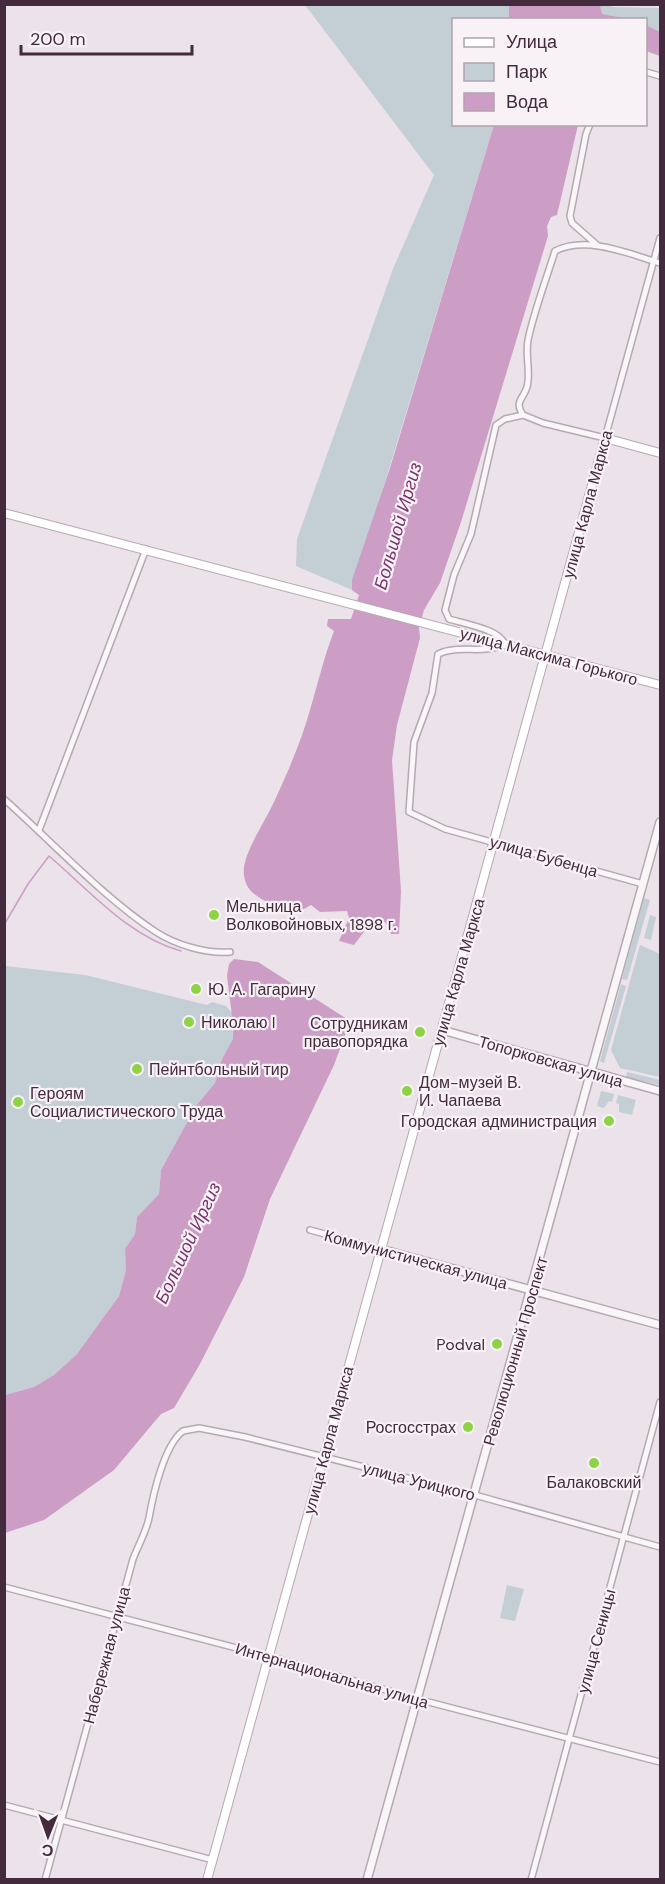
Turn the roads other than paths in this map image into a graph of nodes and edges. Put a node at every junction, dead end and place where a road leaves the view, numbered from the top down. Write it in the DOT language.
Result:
graph roads {
  1 [pos="589,126"];
  2 [pos="660,238"];
  3 [pos="597,245"];
  4 [pos="658,262"];
  5 [pos="523,415"];
  6 [pos="605,438"];
  7 [pos="660,453"];
  8 [pos="4,513"];
  9 [pos="146,549"];
  10 [pos="504,644"];
  11 [pos="546,654"];
  12 [pos="660,686"];
  13 [pos="4,799"];
  14 [pos="660,822"];
  15 [pos="39,830"];
  16 [pos="495,842"];
  17 [pos="643,884"];
  18 [pos="230,952"];
  19 [pos="442,1030"];
  20 [pos="592,1073"];
  21 [pos="660,1091"];
  22 [pos="310,1230"];
  23 [pos="380,1249"];
  24 [pos="532,1290"];
  25 [pos="660,1325"];
  26 [pos="660,1402"];
  27 [pos="178,1435"];
  28 [pos="324,1457"];
  29 [pos="475,1494"];
  30 [pos="624,1538"];
  31 [pos="660,1547"];
  32 [pos="4,1587"];
  33 [pos="117,1617"];
  34 [pos="268,1657"];
  35 [pos="417,1699"];
  36 [pos="570,1738"];
  37 [pos="660,1762"];
  38 [pos="4,1805"];
  39 [pos="61,1820"];
  40 [pos="213,1860"];
  41 [pos="45,1880"];
  42 [pos="207,1880"];
  43 [pos="367,1880"];
  44 [pos="531,1880"];
  1 -- 3 [label="street"];
  2 -- 4 [label="street, улица Карла Маркса"];
  3 -- 4 [label="street"];
  3 -- 5 [label="street"];
  4 -- 6 [label="street, улица Карла Маркса"];
  5 -- 6 [label="street"];
  5 -- 10 [label="street"];
  6 -- 7 [label="main road"];
  6 -- 11 [label="main road, улица Карла Маркса"];
  8 -- 9 [label="main road, улица Максима Горького"];
  9 -- 10 [label="main road, улица Максима Горького"];
  9 -- 15 [label="street"];
  10 -- 11 [label="main road, улица Максима Горького"];
  10 -- 16 [label="street, улица Бубенца"];
  11 -- 12 [label="main road, улица Максима Горького"];
  11 -- 16 [label="main road, улица Карла Маркса"];
  13 -- 15 [label="street"];
  14 -- 17 [label="street, Революционный Проспект"];
  15 -- 18 [label="street"];
  16 -- 17 [label="street, улица Бубенца"];
  16 -- 19 [label="main road, улица Карла Маркса"];
  17 -- 20 [label="street, Революционный Проспект"];
  19 -- 20 [label="street, Топорковская улица"];
  19 -- 23 [label="main road, улица Карла Маркса"];
  20 -- 21 [label="street, Топорковская улица"];
  20 -- 24 [label="street, Революционный Проспект"];
  22 -- 23 [label="street, Коммунистическая улица"];
  23 -- 24 [label="street, Коммунистическая улица"];
  23 -- 28 [label="main road, улица Карла Маркса"];
  24 -- 25 [label="street, Коммунистическая улица"];
  24 -- 29 [label="street, Революционный Проспект"];
  26 -- 30 [label="street, улица Сеницы"];
  27 -- 28 [label="street, улица Урицкого"];
  27 -- 33 [label="street, Набережная улица"];
  28 -- 29 [label="street, улица Урицкого"];
  28 -- 34 [label="main road, улица Карла Маркса"];
  29 -- 30 [label="street, улица Урицкого"];
  29 -- 35 [label="street, Революционный Проспект"];
  30 -- 31 [label="street, улица Урицкого"];
  30 -- 36 [label="street, улица Сеницы"];
  32 -- 33 [label="street, Интернациональная улица"];
  33 -- 34 [label="street, Интернациональная улица"];
  33 -- 39 [label="street, Набережная улица"];
  34 -- 35 [label="street, Интернациональная улица"];
  34 -- 40 [label="main road, улица Карла Маркса"];
  35 -- 36 [label="street, Интернациональная улица"];
  35 -- 43 [label="street, Революционный Проспект"];
  36 -- 37 [label="street, Интернациональная улица"];
  36 -- 44 [label="street, улица Сеницы"];
  38 -- 39 [label="street"];
  39 -- 40 [label="street"];
  39 -- 41 [label="street, Набережная улица"];
  40 -- 42 [label="main road, улица Карла Маркса"];
}
